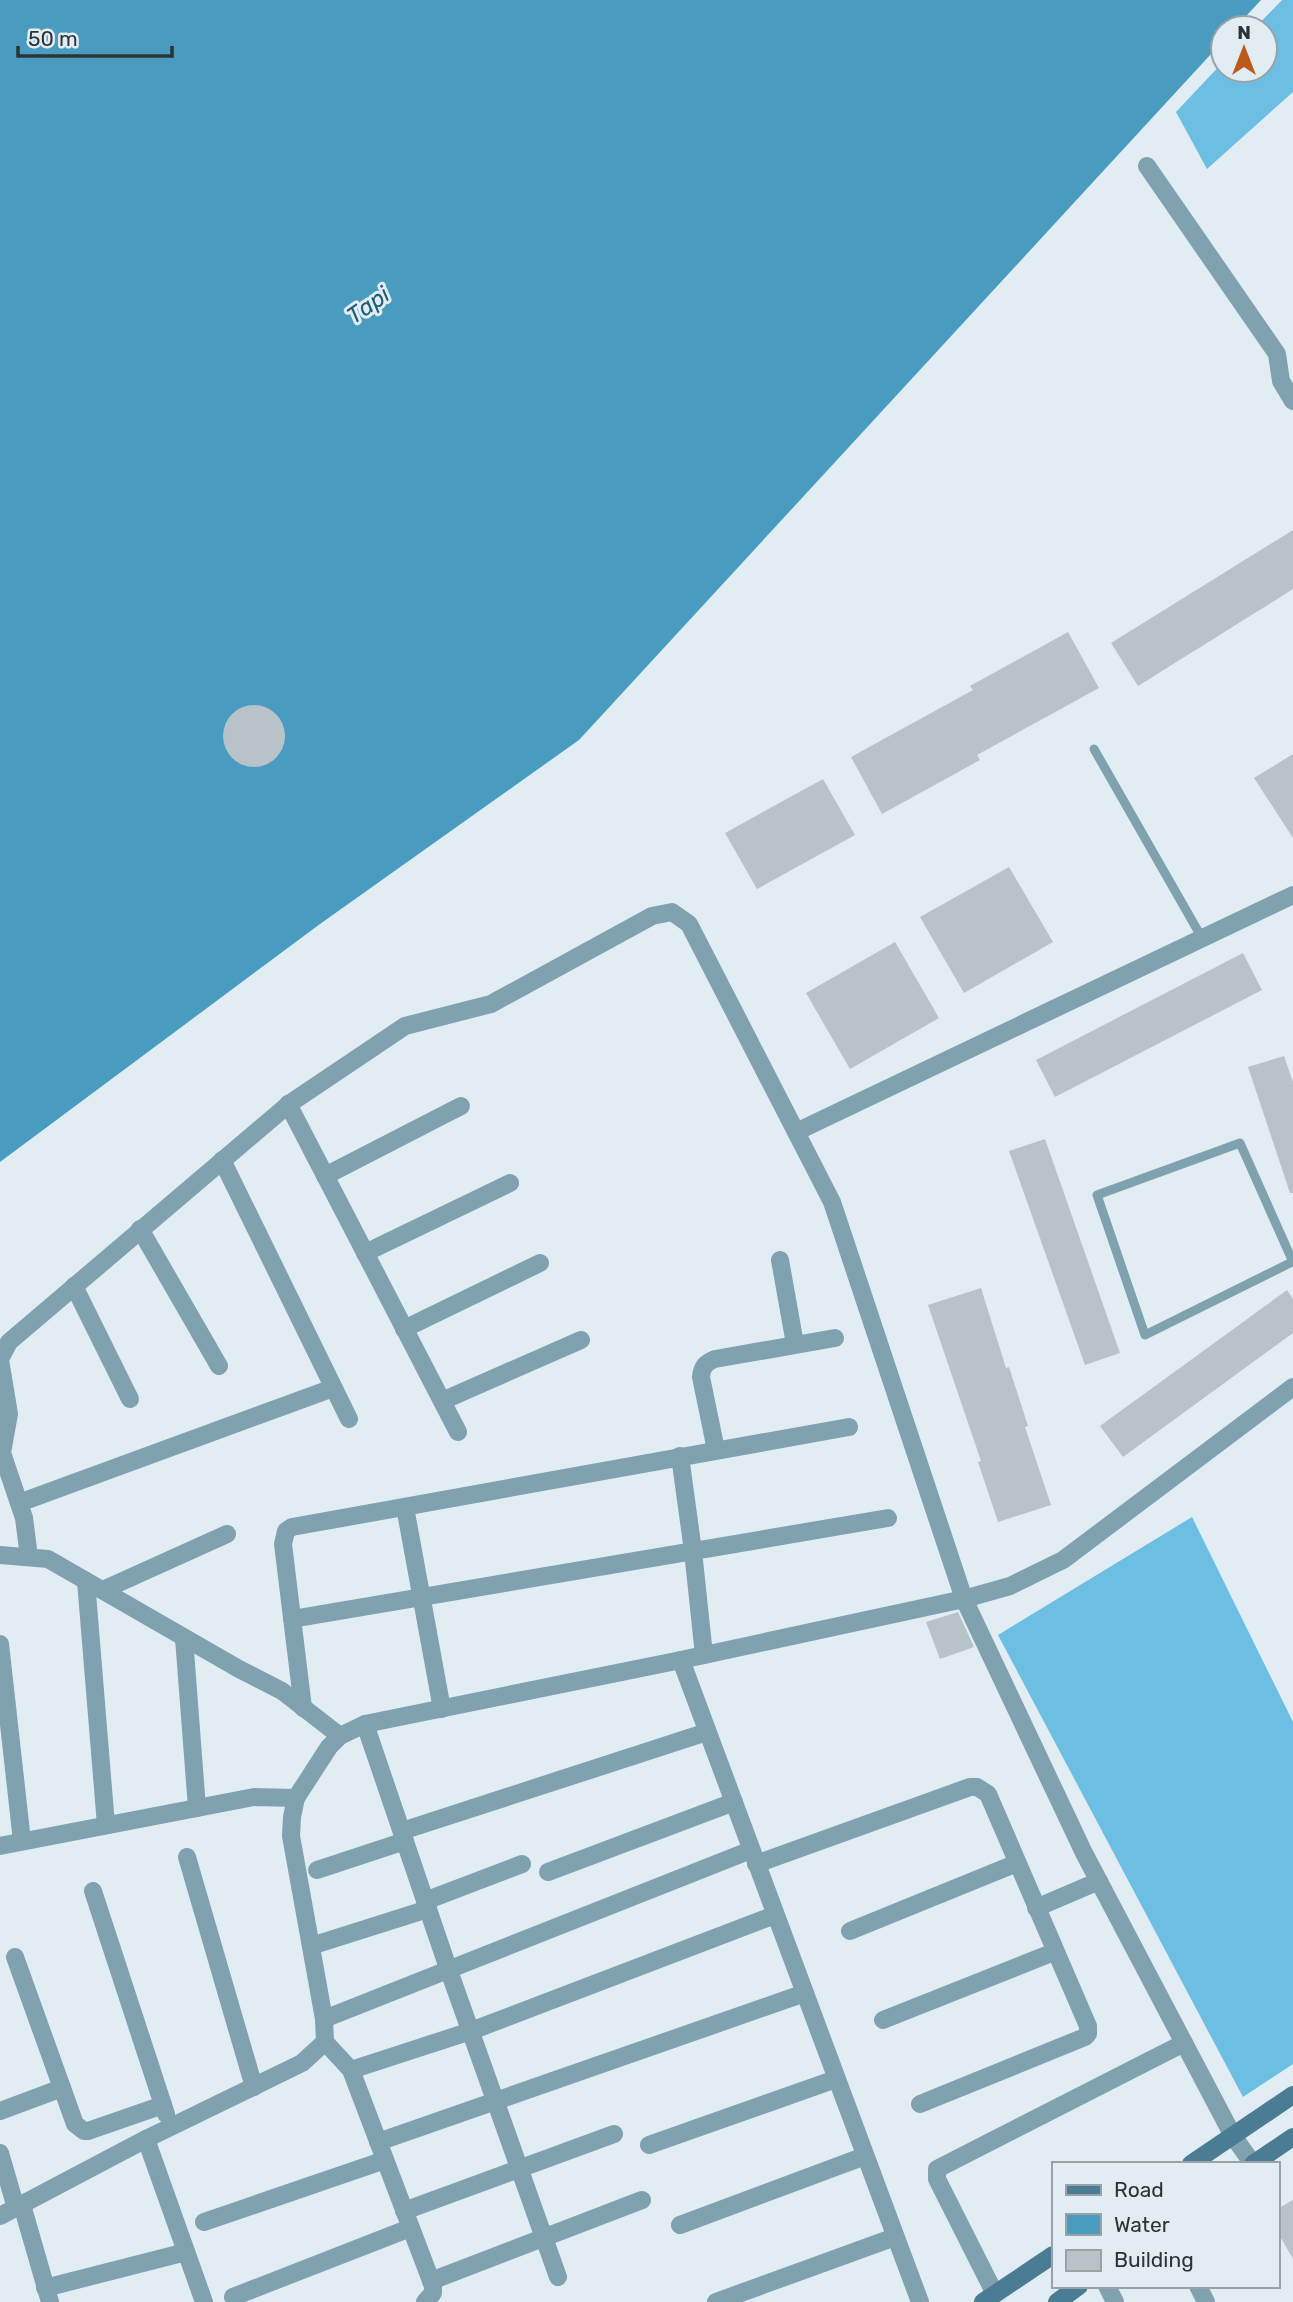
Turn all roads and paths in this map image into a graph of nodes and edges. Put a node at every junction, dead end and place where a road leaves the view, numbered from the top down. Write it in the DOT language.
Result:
graph roads {
  1 [pos="1147,166"];
  2 [pos="1285,356"];
  3 [pos="1293,401"];
  4 [pos="1094,749"];
  5 [pos="1293,895"];
  6 [pos="1202,938"];
  7 [pos="288,1104"];
  8 [pos="461,1106"];
  9 [pos="796,1132"];
  10 [pos="222,1160"];
  11 [pos="326,1176"];
  12 [pos="510,1183"];
  13 [pos="140,1228"];
  14 [pos="365,1253"];
  15 [pos="780,1261"];
  16 [pos="1292,1262"];
  17 [pos="540,1263"];
  18 [pos="74,1286"];
  19 [pos="404,1329"];
  20 [pos="835,1338"];
  21 [pos="581,1340"];
  22 [pos="795,1344"];
  23 [pos="0,1359"];
  24 [pos="219,1366"];
  25 [pos="1293,1387"];
  26 [pos="333,1388"];
  27 [pos="130,1399"];
  28 [pos="442,1401"];
  29 [pos="349,1419"];
  30 [pos="849,1427"];
  31 [pos="458,1432"];
  32 [pos="716,1450"];
  33 [pos="680,1456"];
  34 [pos="19,1503"];
  35 [pos="405,1507"];
  36 [pos="888,1518"];
  37 [pos="227,1534"];
  38 [pos="694,1551"];
  39 [pos="0,1555"];
  40 [pos="29,1557"];
  41 [pos="86,1581"];
  42 [pos="103,1590"];
  43 [pos="422,1597"];
  44 [pos="964,1599"];
  45 [pos="292,1619"];
  46 [pos="184,1638"];
  47 [pos="0,1644"];
  48 [pos="704,1655"];
  49 [pos="681,1660"];
  50 [pos="303,1708"];
  51 [pos="442,1709"];
  52 [pos="365,1724"];
  53 [pos="708,1732"];
  54 [pos="340,1736"];
  55 [pos="296,1798"];
  56 [pos="734,1802"];
  57 [pos="197,1808"];
  58 [pos="106,1825"];
  59 [pos="403,1836"];
  60 [pos="22,1841"];
  61 [pos="0,1846"];
  62 [pos="187,1857"];
  63 [pos="754,1857"];
  64 [pos="1017,1863"];
  65 [pos="522,1864"];
  66 [pos="317,1870"];
  67 [pos="548,1872"];
  68 [pos="1099,1881"];
  69 [pos="93,1891"];
  70 [pos="427,1905"];
  71 [pos="1036,1908"];
  72 [pos="775,1915"];
  73 [pos="850,1931"];
  74 [pos="311,1946"];
  75 [pos="1054,1952"];
  76 [pos="15,1957"];
  77 [pos="448,1968"];
  78 [pos="805,1993"];
  79 [pos="324,2019"];
  80 [pos="883,2020"];
  81 [pos="471,2031"];
  82 [pos="326,2042"];
  83 [pos="1184,2043"];
  84 [pos="351,2070"];
  85 [pos="836,2079"];
  86 [pos="254,2087"];
  87 [pos="62,2088"];
  88 [pos="1293,2095"];
  89 [pos="496,2101"];
  90 [pos="920,2104"];
  91 [pos="163,2105"];
  92 [pos="0,2111"];
  93 [pos="171,2127"];
  94 [pos="614,2134"];
  95 [pos="1233,2136"];
  96 [pos="146,2139"];
  97 [pos="378,2141"];
  98 [pos="1292,2141"];
  99 [pos="649,2145"];
  100 [pos="0,2153"];
  101 [pos="865,2157"];
  102 [pos="385,2160"];
  103 [pos="1194,2162"];
  104 [pos="1252,2162"];
  105 [pos="1256,2162"];
  106 [pos="520,2169"];
  107 [pos="642,2200"];
  108 [pos="13,2210"];
  109 [pos="407,2220"];
  110 [pos="204,2222"];
  111 [pos="680,2225"];
  112 [pos="544,2237"];
  113 [pos="895,2237"];
  114 [pos="186,2252"];
  115 [pos="1052,2256"];
  116 [pos="558,2277"];
  117 [pos="1077,2288"];
  118 [pos="47,2295"];
  119 [pos="431,2295"];
  120 [pos="233,2297"];
  121 [pos="989,2298"];
  122 [pos="204,2302"];
  123 [pos="716,2302"];
  124 [pos="919,2302"];
  125 [pos="1057,2302"];
  1 -- 2 [label="street"];
  2 -- 3 [label="street"];
  4 -- 6 [label="lane"];
  5 -- 6 [label="street"];
  6 -- 9 [label="street"];
  7 -- 9 [label="street"];
  7 -- 10 [label="street"];
  7 -- 11 [label="street"];
  8 -- 11 [label="street"];
  9 -- 44 [label="street"];
  10 -- 13 [label="street"];
  10 -- 26 [label="street"];
  11 -- 14 [label="street"];
  12 -- 14 [label="street"];
  13 -- 18 [label="street"];
  13 -- 24 [label="street"];
  14 -- 19 [label="street"];
  15 -- 22 [label="street"];
  16 -- 16 [label="lane"];
  17 -- 19 [label="street"];
  18 -- 23 [label="street"];
  18 -- 27 [label="street"];
  19 -- 28 [label="street"];
  20 -- 22 [label="street"];
  21 -- 28 [label="street"];
  22 -- 32 [label="street"];
  23 -- 34 [label="street"];
  25 -- 44 [label="street"];
  26 -- 29 [label="street"];
  26 -- 34 [label="street"];
  28 -- 31 [label="street"];
  30 -- 32 [label="street"];
  32 -- 33 [label="street"];
  33 -- 35 [label="street"];
  33 -- 38 [label="street"];
  34 -- 40 [label="street"];
  35 -- 43 [label="street"];
  35 -- 45 [label="street"];
  36 -- 38 [label="street"];
  37 -- 42 [label="street"];
  38 -- 43 [label="street"];
  38 -- 48 [label="street"];
  39 -- 40 [label="street"];
  40 -- 41 [label="street"];
  41 -- 42 [label="street"];
  41 -- 58 [label="street"];
  42 -- 46 [label="street"];
  43 -- 45 [label="street"];
  43 -- 51 [label="street"];
  44 -- 48 [label="street"];
  44 -- 68 [label="street"];
  45 -- 50 [label="street"];
  46 -- 50 [label="street"];
  46 -- 57 [label="street"];
  47 -- 60 [label="street"];
  48 -- 49 [label="street"];
  49 -- 51 [label="street"];
  49 -- 53 [label="street"];
  50 -- 54 [label="street"];
  51 -- 52 [label="street"];
  52 -- 54 [label="street"];
  52 -- 59 [label="street"];
  53 -- 56 [label="street"];
  53 -- 59 [label="street"];
  54 -- 55 [label="street"];
  55 -- 57 [label="street"];
  55 -- 74 [label="street"];
  56 -- 63 [label="street"];
  56 -- 67 [label="street"];
  57 -- 58 [label="street"];
  58 -- 60 [label="street"];
  59 -- 66 [label="street"];
  59 -- 70 [label="street"];
  60 -- 61 [label="street"];
  62 -- 86 [label="street"];
  63 -- 64 [label="street"];
  63 -- 72 [label="street"];
  63 -- 77 [label="street"];
  64 -- 71 [label="street"];
  64 -- 73 [label="street"];
  65 -- 70 [label="street"];
  68 -- 71 [label="street"];
  68 -- 83 [label="street"];
  69 -- 91 [label="street"];
  70 -- 74 [label="street"];
  70 -- 77 [label="street"];
  71 -- 75 [label="street"];
  72 -- 78 [label="street"];
  72 -- 81 [label="street"];
  74 -- 79 [label="street"];
  75 -- 80 [label="street"];
  75 -- 90 [label="street"];
  76 -- 87 [label="street"];
  77 -- 79 [label="street"];
  77 -- 81 [label="street"];
  78 -- 85 [label="street"];
  78 -- 89 [label="street"];
  79 -- 82 [label="street"];
  81 -- 84 [label="street"];
  81 -- 89 [label="street"];
  82 -- 84 [label="street"];
  82 -- 86 [label="street"];
  83 -- 95 [label="street"];
  83 -- 121 [label="street"];
  84 -- 97 [label="street"];
  85 -- 99 [label="street"];
  85 -- 101 [label="street"];
  86 -- 93 [label="street"];
  87 -- 91 [label="street"];
  87 -- 92 [label="street"];
  88 -- 95 [label="street"];
  89 -- 97 [label="street"];
  89 -- 106 [label="street"];
  91 -- 93 [label="street"];
  93 -- 96 [label="street"];
  94 -- 106 [label="street"];
  95 -- 103 [label="street"];
  95 -- 104 [label="street"];
  96 -- 108 [label="street"];
  96 -- 114 [label="street"];
  97 -- 102 [label="street"];
  98 -- 105 [label="street"];
  100 -- 108 [label="street"];
  101 -- 111 [label="street"];
  101 -- 113 [label="street"];
  102 -- 109 [label="street"];
  102 -- 110 [label="street"];
  106 -- 109 [label="street"];
  106 -- 112 [label="street"];
  107 -- 112 [label="street"];
  108 -- 118 [label="street"];
  109 -- 119 [label="street"];
  109 -- 120 [label="street"];
  112 -- 116 [label="street"];
  112 -- 119 [label="street"];
  113 -- 123 [label="street"];
  113 -- 124 [label="street"];
  114 -- 118 [label="street"];
  114 -- 122 [label="street"];
  115 -- 121 [label="street"];
  117 -- 125 [label="street"];
}
